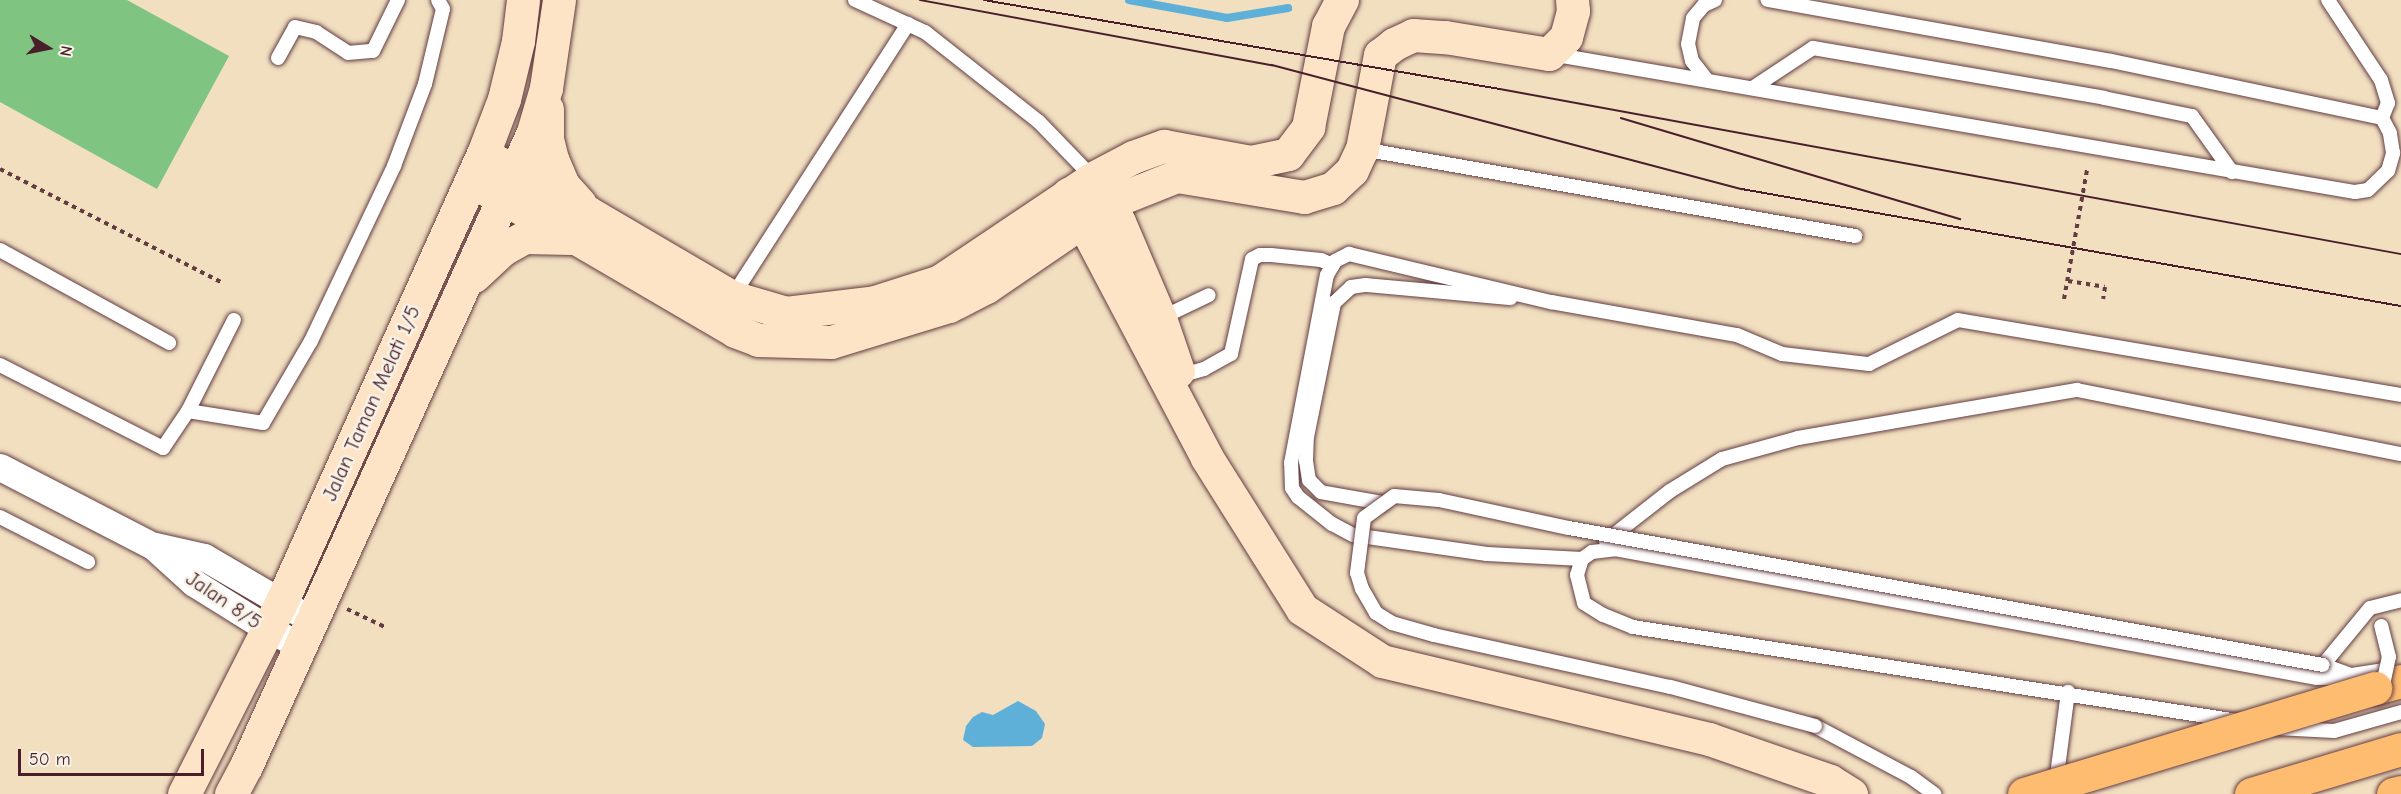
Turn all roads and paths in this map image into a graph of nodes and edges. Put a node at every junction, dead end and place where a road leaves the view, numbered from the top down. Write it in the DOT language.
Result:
graph roads {
  1 [pos="398,0"];
  2 [pos="438,0"];
  3 [pos="524,0"];
  4 [pos="559,0"];
  5 [pos="855,0"];
  6 [pos="1342,0"];
  7 [pos="1572,0"];
  8 [pos="1715,0"];
  9 [pos="1767,0"];
  10 [pos="2328,0"];
  11 [pos="908,24"];
  12 [pos="1549,54"];
  13 [pos="278,58"];
  14 [pos="1707,80"];
  15 [pos="1755,87"];
  16 [pos="546,88"];
  17 [pos="2382,118"];
  18 [pos="1362,149"];
  19 [pos="477,167"];
  20 [pos="0,169"];
  21 [pos="2087,170"];
  22 [pos="2232,172"];
  23 [pos="2395,173"];
  24 [pos="511,186"];
  25 [pos="1088,199"];
  26 [pos="582,225"];
  27 [pos="1855,236"];
  28 [pos="0,250"];
  29 [pos="1333,265"];
  30 [pos="2067,281"];
  31 [pos="465,283"];
  32 [pos="223,284"];
  33 [pos="1209,295"];
  34 [pos="732,297"];
  35 [pos="2103,299"];
  36 [pos="2064,300"];
  37 [pos="1551,302"];
  38 [pos="234,320"];
  39 [pos="1149,323"];
  40 [pos="763,325"];
  41 [pos="169,343"];
  42 [pos="0,365"];
  43 [pos="1173,378"];
  44 [pos="2401,395"];
  45 [pos="188,411"];
  46 [pos="2401,454"];
  47 [pos="0,467"];
  48 [pos="1382,503"];
  49 [pos="0,517"];
  50 [pos="1587,555"];
  51 [pos="88,562"];
  52 [pos="2401,600"];
  53 [pos="274,616"];
  54 [pos="311,620"];
  55 [pos="2381,626"];
  56 [pos="387,628"];
  57 [pos="2323,665"];
  58 [pos="2401,665"];
  59 [pos="2392,681"];
  60 [pos="2068,692"];
  61 [pos="2401,712"];
  62 [pos="2401,750"];
  63 [pos="2401,792"];
  64 [pos="184,794"];
  65 [pos="231,794"];
  66 [pos="1851,794"];
  67 [pos="1934,794"];
  68 [pos="2024,794"];
  69 [pos="2055,794"];
  70 [pos="2251,794"];
  71 [pos="2393,794"];
  1 -- 13 [label="lane"];
  2 -- 45 [label="lane"];
  3 -- 19 [label="street, Jalan Taman Melati 1/5"];
  4 -- 16 [label="street, Jalan Taman Melati 1/5"];
  5 -- 11 [label="lane"];
  6 -- 25 [label="street"];
  7 -- 12 [label="street"];
  8 -- 14 [label="lane"];
  9 -- 17 [label="lane"];
  10 -- 17 [label="lane"];
  11 -- 25 [label="lane"];
  11 -- 34 [label="lane"];
  12 -- 14 [label="lane"];
  12 -- 18 [label="street"];
  14 -- 15 [label="lane"];
  15 -- 22 [label="lane"];
  15 -- 22 [label="lane"];
  16 -- 24 [label="street, Jalan Taman Melati 1/5"];
  16 -- 26 [label="street"];
  17 -- 23 [label="lane"];
  18 -- 25 [label="street"];
  18 -- 27 [label="lane"];
  19 -- 24 [label="street"];
  19 -- 53 [label="street, Jalan Taman Melati 1/5"];
  20 -- 32 [label="path"];
  21 -- 30 [label="path"];
  22 -- 23 [label="lane"];
  24 -- 26 [label="street"];
  24 -- 31 [label="street, Jalan Taman Melati 1/5"];
  25 -- 39 [label="street"];
  25 -- 40 [label="street"];
  26 -- 31 [label="street"];
  26 -- 34 [label="street"];
  26 -- 40 [label="street"];
  28 -- 41 [label="lane"];
  29 -- 37 [label="lane"];
  29 -- 43 [label="lane"];
  29 -- 50 [label="lane"];
  30 -- 35 [label="path"];
  30 -- 36 [label="path"];
  31 -- 54 [label="street, Jalan Taman Melati 1/5"];
  33 -- 39 [label="lane"];
  34 -- 40 [label="street"];
  37 -- 44 [label="lane"];
  37 -- 48 [label="lane"];
  38 -- 45 [label="lane"];
  39 -- 43 [label="street"];
  42 -- 45 [label="lane"];
  43 -- 66 [label="street"];
  46 -- 50 [label="lane"];
  47 -- 53 [label="street, Jalan 8/5"];
  48 -- 57 [label="lane, bridge"];
  48 -- 67 [label="lane, bridge"];
  49 -- 51 [label="lane"];
  50 -- 58 [label="lane"];
  50 -- 60 [label="lane"];
  52 -- 57 [label="lane"];
  53 -- 54 [label="street, Jalan 8/5"];
  53 -- 64 [label="street, Jalan Taman Melati 1/5"];
  54 -- 56 [label="path"];
  54 -- 65 [label="street, Jalan Taman Melati 1/5"];
  55 -- 59 [label="lane, bridge"];
  57 -- 59 [label="lane"];
  59 -- 68 [label="highway, bridge"];
  60 -- 61 [label="lane"];
  60 -- 69 [label="lane"];
  62 -- 70 [label="highway"];
  63 -- 71 [label="highway"];
}
